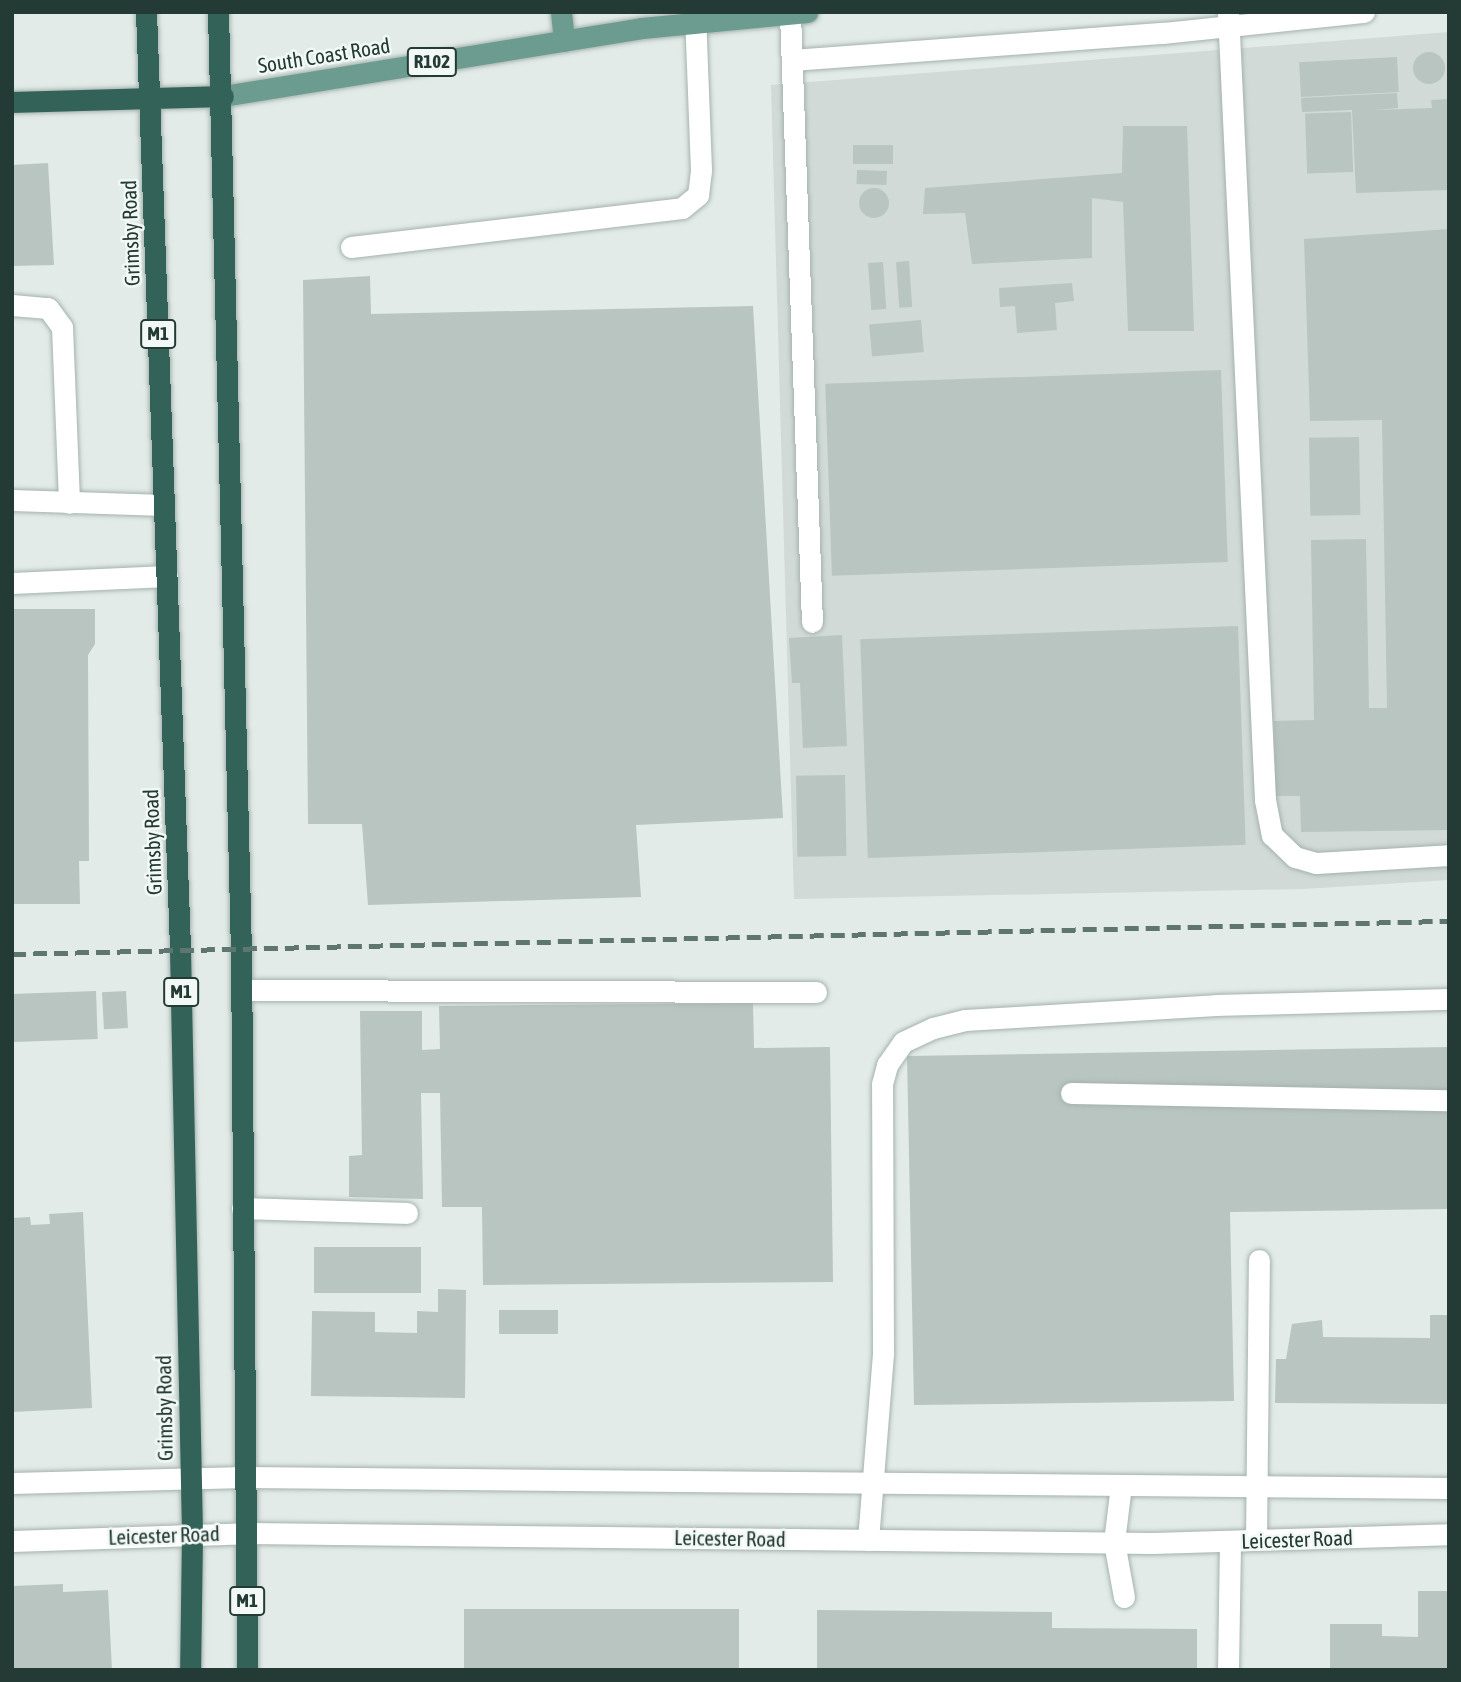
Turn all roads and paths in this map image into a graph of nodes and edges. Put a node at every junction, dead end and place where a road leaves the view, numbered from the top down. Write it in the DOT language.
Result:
graph roads {
  1 [pos="146,12"];
  2 [pos="218,12"];
  3 [pos="561,12"];
  4 [pos="1364,12"];
  5 [pos="799,13"];
  6 [pos="696,17"];
  7 [pos="1229,18"];
  8 [pos="564,41"];
  9 [pos="792,60"];
  10 [pos="223,96"];
  11 [pos="150,100"];
  12 [pos="12,102"];
  13 [pos="351,247"];
  14 [pos="12,305"];
  15 [pos="12,500"];
  16 [pos="69,503"];
  17 [pos="164,505"];
  18 [pos="167,576"];
  19 [pos="12,583"];
  20 [pos="812,622"];
  21 [pos="1449,855"];
  22 [pos="241,990"];
  23 [pos="817,992"];
  24 [pos="1449,999"];
  25 [pos="1071,1093"];
  26 [pos="1449,1100"];
  27 [pos="242,1208"];
  28 [pos="407,1213"];
  29 [pos="1259,1260"];
  30 [pos="245,1477"];
  31 [pos="190,1479"];
  32 [pos="12,1483"];
  33 [pos="873,1483"];
  34 [pos="1121,1485"];
  35 [pos="1255,1486"];
  36 [pos="1449,1488"];
  37 [pos="247,1533"];
  38 [pos="1449,1534"];
  39 [pos="191,1535"];
  40 [pos="868,1540"];
  41 [pos="1256,1540"];
  42 [pos="12,1541"];
  43 [pos="1230,1541"];
  44 [pos="1114,1542"];
  45 [pos="1124,1597"];
  46 [pos="190,1670"];
  47 [pos="247,1670"];
  48 [pos="1228,1670"];
  1 -- 11 [label="highway, Grimsby Road / M1"];
  2 -- 10 [label="highway, M1"];
  3 -- 8 [label="main road"];
  4 -- 7 [label="street"];
  5 -- 6 [label="main road, South Coast Road / R102"];
  5 -- 9 [label="street"];
  6 -- 8 [label="main road, South Coast Road / R102"];
  6 -- 13 [label="street"];
  7 -- 9 [label="street"];
  7 -- 21 [label="street"];
  8 -- 10 [label="main road, South Coast Road / R102"];
  9 -- 20 [label="street"];
  10 -- 11 [label="highway, South Coast Road / R102"];
  10 -- 22 [label="highway, M1"];
  11 -- 12 [label="highway, South Coast Road / R102"];
  11 -- 17 [label="highway, Grimsby Road / M1"];
  14 -- 16 [label="street"];
  15 -- 16 [label="street"];
  16 -- 17 [label="street"];
  17 -- 18 [label="highway, Grimsby Road / M1"];
  18 -- 19 [label="street"];
  18 -- 31 [label="highway, Grimsby Road / M1"];
  22 -- 23 [label="street"];
  22 -- 27 [label="highway, M1"];
  24 -- 33 [label="street"];
  25 -- 26 [label="street"];
  27 -- 28 [label="street"];
  27 -- 30 [label="highway, M1"];
  29 -- 35 [label="street"];
  30 -- 31 [label="street"];
  30 -- 33 [label="street"];
  30 -- 37 [label="highway, M1"];
  31 -- 32 [label="street"];
  31 -- 39 [label="highway, Grimsby Road / M1"];
  33 -- 34 [label="street"];
  33 -- 40 [label="street"];
  34 -- 35 [label="street"];
  34 -- 44 [label="street"];
  35 -- 36 [label="street"];
  35 -- 41 [label="street"];
  37 -- 39 [label="street, Leicester Road"];
  37 -- 40 [label="street, Leicester Road"];
  37 -- 47 [label="highway, M1"];
  38 -- 41 [label="street, Leicester Road"];
  39 -- 42 [label="street, Leicester Road"];
  39 -- 46 [label="highway, Grimsby Road / M1"];
  40 -- 44 [label="street, Leicester Road"];
  41 -- 43 [label="street, Leicester Road"];
  43 -- 44 [label="street, Leicester Road"];
  43 -- 48 [label="street"];
  44 -- 45 [label="street"];
}
